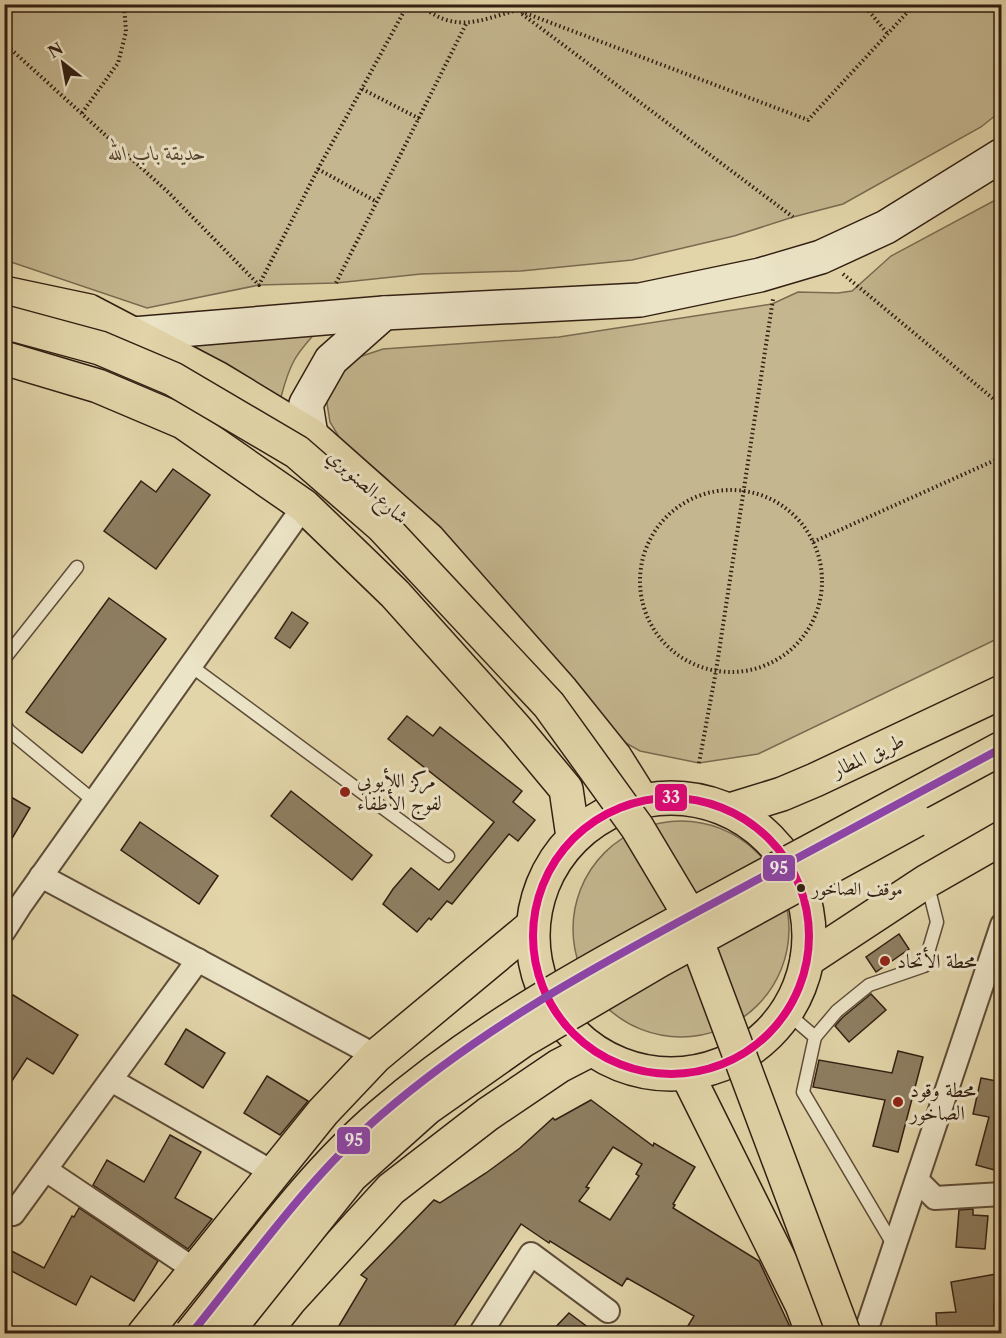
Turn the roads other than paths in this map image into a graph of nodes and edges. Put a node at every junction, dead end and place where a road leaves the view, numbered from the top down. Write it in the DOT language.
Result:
graph roads {
  1 [pos="1002,156"];
  2 [pos="4,293"];
  3 [pos="384,313"];
  4 [pos="4,322"];
  5 [pos="4,334"];
  6 [pos="133,334"];
  7 [pos="4,358"];
  8 [pos="311,435"];
  9 [pos="304,506"];
  10 [pos="77,567"];
  11 [pos="4,658"];
  12 [pos="190,666"];
  13 [pos="562,691"];
  14 [pos="1002,692"];
  15 [pos="4,722"];
  16 [pos="516,729"];
  17 [pos="1002,748"];
  18 [pos="1002,774"];
  19 [pos="642,800"];
  20 [pos="94,801"];
  21 [pos="730,810"];
  22 [pos="573,837"];
  23 [pos="1002,838"];
  24 [pos="448,856"];
  25 [pos="41,876"];
  26 [pos="927,881"];
  27 [pos="12,901"];
  28 [pos="1002,925"];
  29 [pos="531,927"];
  30 [pos="4,931"];
  31 [pos="198,960"];
  32 [pos="807,960"];
  33 [pos="786,1012"];
  34 [pos="814,1037"];
  35 [pos="757,1044"];
  36 [pos="590,1050"];
  37 [pos="376,1056"];
  38 [pos="687,1074"];
  39 [pos="111,1080"];
  40 [pos="46,1170"];
  41 [pos="273,1173"];
  42 [pos="917,1180"];
  43 [pos="1002,1194"];
  44 [pos="4,1209"];
  45 [pos="894,1247"];
  46 [pos="195,1270"];
  47 [pos="608,1311"];
  48 [pos="144,1334"];
  49 [pos="191,1334"];
  50 [pos="225,1334"];
  51 [pos="263,1334"];
  52 [pos="480,1334"];
  53 [pos="813,1334"];
  54 [pos="830,1334"];
  55 [pos="844,1334"];
  56 [pos="859,1334"];
  57 [pos="865,1334"];
  1 -- 3 [label="main road"];
  2 -- 6 [label="main road, شارع الصنوبري"];
  3 -- 6 [label="main road"];
  3 -- 8 [label="main road"];
  4 -- 55 [label="main road, bridge"];
  5 -- 54 [label="main road, bridge"];
  6 -- 8 [label="main road, شارع الصنوبري"];
  7 -- 9 [label="main road"];
  8 -- 13 [label="main road, شارع الصنوبري"];
  9 -- 12 [label="street"];
  9 -- 16 [label="main road"];
  10 -- 11 [label="lane"];
  12 -- 20 [label="street"];
  12 -- 24 [label="lane"];
  13 -- 16 [label="main road"];
  13 -- 19 [label="main road, شارع الصنوبري"];
  14 -- 21 [label="main road, طريق المطار"];
  15 -- 20 [label="lane"];
  16 -- 22 [label="main road"];
  17 -- 49 [label="main road, bridge"];
  18 -- 50 [label="main road, bridge"];
  19 -- 21 [label="main road"];
  19 -- 22 [label="main road"];
  20 -- 25 [label="street"];
  21 -- 32 [label="main road"];
  22 -- 29 [label="main road"];
  23 -- 26 [label="main road"];
  25 -- 27 [label="street"];
  25 -- 31 [label="street"];
  26 -- 32 [label="main road"];
  26 -- 34 [label="lane"];
  27 -- 30 [label="street"];
  28 -- 42 [label="street"];
  29 -- 36 [label="main road"];
  29 -- 37 [label="main road"];
  31 -- 37 [label="street"];
  31 -- 39 [label="street"];
  32 -- 33 [label="main road"];
  33 -- 34 [label="lane"];
  33 -- 35 [label="main road"];
  34 -- 45 [label="lane"];
  35 -- 38 [label="main road"];
  35 -- 56 [label="main road"];
  36 -- 38 [label="main road"];
  36 -- 51 [label="main road"];
  37 -- 41 [label="main road"];
  38 -- 53 [label="main road"];
  39 -- 40 [label="street"];
  39 -- 41 [label="street"];
  40 -- 44 [label="street"];
  40 -- 46 [label="street"];
  41 -- 46 [label="main road"];
  42 -- 43 [label="street"];
  42 -- 45 [label="street"];
  45 -- 57 [label="street"];
  46 -- 48 [label="main road"];
  47 -- 52 [label="street"];
}
